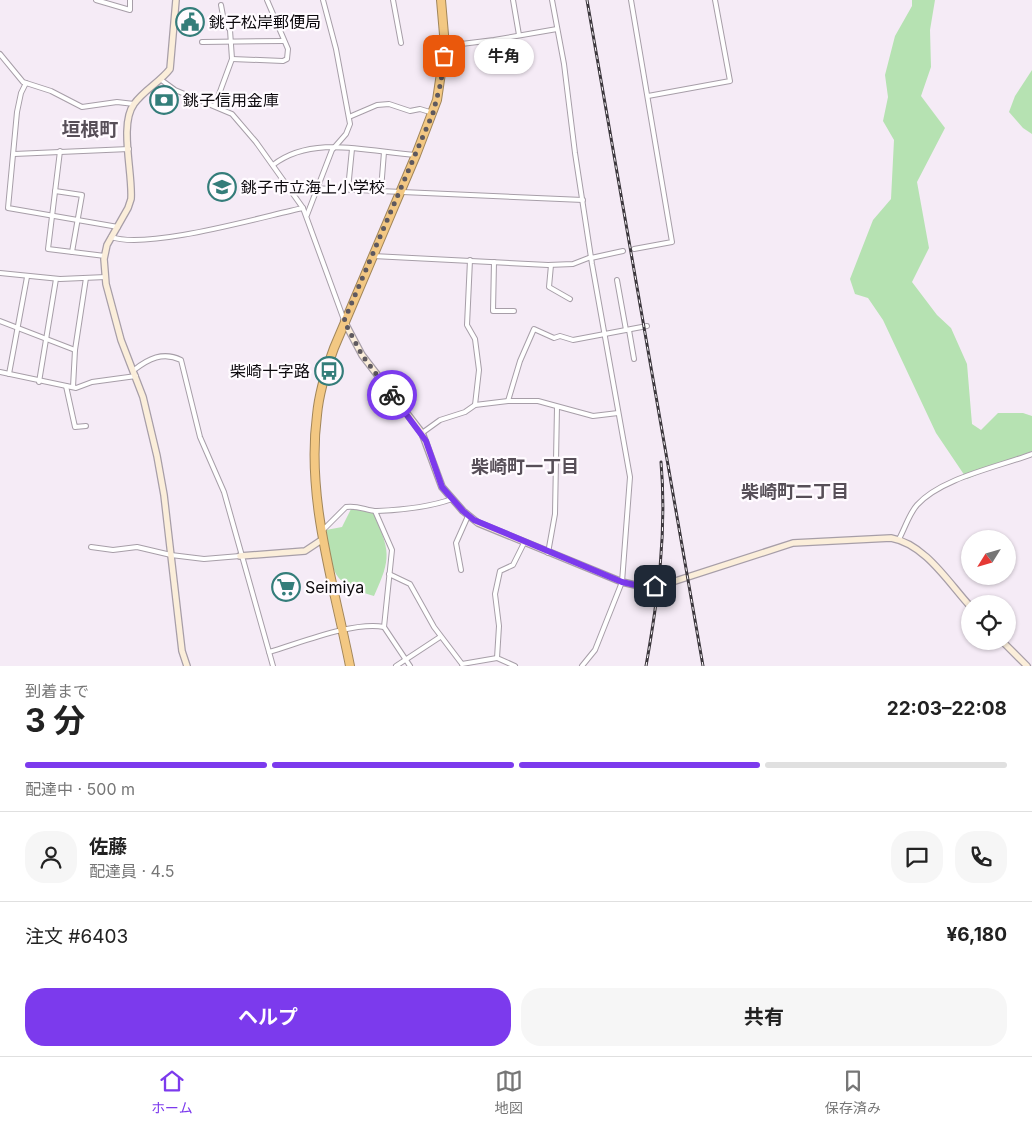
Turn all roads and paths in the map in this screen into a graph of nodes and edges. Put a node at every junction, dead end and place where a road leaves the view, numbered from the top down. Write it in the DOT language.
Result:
graph roads {
  1 [pos="96,0"];
  2 [pos="130,0"];
  3 [pos="176,0"];
  4 [pos="267,0"];
  5 [pos="323,0"];
  6 [pos="394,0"];
  7 [pos="441,0"];
  8 [pos="513,0"];
  9 [pos="552,0"];
  10 [pos="631,0"];
  11 [pos="715,0"];
  12 [pos="221,5"];
  13 [pos="557,29"];
  14 [pos="519,36"];
  15 [pos="284,41"];
  16 [pos="202,42"];
  17 [pos="231,42"];
  18 [pos="401,42"];
  19 [pos="444,46"];
  20 [pos="0,54"];
  21 [pos="232,59"];
  22 [pos="160,79"];
  23 [pos="26,83"];
  24 [pos="648,96"];
  25 [pos="134,104"];
  26 [pos="215,105"];
  27 [pos="433,113"];
  28 [pos="349,117"];
  29 [pos="334,147"];
  30 [pos="129,149"];
  31 [pos="352,149"];
  32 [pos="60,151"];
  33 [pos="384,152"];
  34 [pos="14,154"];
  35 [pos="416,155"];
  36 [pos="273,165"];
  37 [pos="289,187"];
  38 [pos="319,188"];
  39 [pos="348,189"];
  40 [pos="381,190"];
  41 [pos="55,191"];
  42 [pos="401,191"];
  43 [pos="583,200"];
  44 [pos="303,208"];
  45 [pos="53,215"];
  46 [pos="307,215"];
  47 [pos="78,220"];
  48 [pos="118,227"];
  49 [pos="111,238"];
  50 [pos="634,248"];
  51 [pos="623,251"];
  52 [pos="72,252"];
  53 [pos="105,256"];
  54 [pos="372,256"];
  55 [pos="591,258"];
  56 [pos="470,260"];
  57 [pos="494,262"];
  58 [pos="551,265"];
  59 [pos="0,273"];
  60 [pos="27,277"];
  61 [pos="86,278"];
  62 [pos="106,278"];
  63 [pos="56,279"];
  64 [pos="617,280"];
  65 [pos="570,299"];
  66 [pos="514,311"];
  67 [pos="0,320"];
  68 [pos="344,321"];
  69 [pos="647,326"];
  70 [pos="18,328"];
  71 [pos="628,330"];
  72 [pos="604,334"];
  73 [pos="46,339"];
  74 [pos="75,350"];
  75 [pos="634,359"];
  76 [pos="0,372"];
  77 [pos="135,373"];
  78 [pos="9,374"];
  79 [pos="40,382"];
  80 [pos="66,386"];
  81 [pos="73,387"];
  82 [pos="508,401"];
  83 [pos="475,405"];
  84 [pos="557,407"];
  85 [pos="618,413"];
  86 [pos="86,426"];
  87 [pos="422,433"];
  88 [pos="1032,454"];
  89 [pos="452,499"];
  90 [pos="375,511"];
  91 [pos="468,516"];
  92 [pos="323,535"];
  93 [pos="899,539"];
  94 [pos="524,543"];
  95 [pos="91,547"];
  96 [pos="548,553"];
  97 [pos="171,555"];
  98 [pos="240,556"];
  99 [pos="461,570"];
  100 [pos="389,574"];
  101 [pos="622,582"];
  102 [pos="961,596"];
  103 [pos="384,627"];
  104 [pos="343,631"];
  105 [pos="440,637"];
  106 [pos="1011,650"];
  107 [pos="269,652"];
  108 [pos="497,658"];
  109 [pos="406,659"];
  110 [pos="461,665"];
  111 [pos="187,666"];
  112 [pos="273,666"];
  113 [pos="350,666"];
  114 [pos="396,666"];
  115 [pos="410,666"];
  116 [pos="515,666"];
  117 [pos="582,666"];
  118 [pos="1027,666"];
  1 -- 2 [label="street"];
  3 -- 22 [label="main road"];
  4 -- 15 [label="street"];
  5 -- 28 [label="street"];
  6 -- 18 [label="street"];
  7 -- 19 [label="highway"];
  8 -- 14 [label="street"];
  9 -- 13 [label="street"];
  10 -- 24 [label="street"];
  11 -- 24 [label="street"];
  12 -- 17 [label="street"];
  13 -- 14 [label="street"];
  13 -- 43 [label="street"];
  14 -- 19 [label="street"];
  15 -- 17 [label="street"];
  15 -- 21 [label="street"];
  16 -- 17 [label="street"];
  17 -- 21 [label="street"];
  19 -- 27 [label="highway"];
  20 -- 23 [label="street"];
  21 -- 26 [label="street"];
  22 -- 25 [label="main road"];
  22 -- 26 [label="street"];
  23 -- 25 [label="street"];
  23 -- 34 [label="street"];
  24 -- 50 [label="street"];
  25 -- 30 [label="main road"];
  26 -- 36 [label="street"];
  27 -- 28 [label="street"];
  27 -- 35 [label="highway"];
  28 -- 29 [label="street"];
  29 -- 31 [label="street"];
  29 -- 36 [label="street"];
  29 -- 38 [label="street"];
  30 -- 32 [label="street"];
  30 -- 48 [label="main road"];
  31 -- 33 [label="street"];
  31 -- 39 [label="street"];
  32 -- 34 [label="street"];
  32 -- 41 [label="street"];
  33 -- 35 [label="street"];
  33 -- 40 [label="street"];
  34 -- 45 [label="street"];
  35 -- 42 [label="highway"];
  36 -- 37 [label="street"];
  37 -- 38 [label="street"];
  37 -- 44 [label="street"];
  38 -- 39 [label="street"];
  38 -- 46 [label="street"];
  39 -- 40 [label="street"];
  40 -- 42 [label="street"];
  41 -- 45 [label="street"];
  41 -- 47 [label="street"];
  42 -- 43 [label="street"];
  42 -- 54 [label="highway"];
  43 -- 55 [label="street"];
  44 -- 46 [label="street"];
  44 -- 49 [label="street"];
  45 -- 47 [label="street"];
  45 -- 52 [label="street"];
  46 -- 68 [label="street"];
  47 -- 48 [label="street"];
  47 -- 52 [label="street"];
  48 -- 49 [label="main road"];
  49 -- 53 [label="main road"];
  51 -- 55 [label="street"];
  52 -- 53 [label="street"];
  53 -- 62 [label="main road"];
  54 -- 56 [label="street"];
  54 -- 68 [label="highway"];
  55 -- 58 [label="street"];
  55 -- 72 [label="street"];
  56 -- 57 [label="street"];
  56 -- 83 [label="street"];
  57 -- 58 [label="street"];
  57 -- 66 [label="street"];
  58 -- 65 [label="street"];
  59 -- 60 [label="street"];
  60 -- 63 [label="street"];
  60 -- 70 [label="street"];
  61 -- 62 [label="street"];
  61 -- 63 [label="street"];
  61 -- 74 [label="street"];
  62 -- 77 [label="main road"];
  63 -- 73 [label="street"];
  64 -- 71 [label="street"];
  67 -- 70 [label="street"];
  68 -- 87 [label="main road"];
  68 -- 92 [label="highway"];
  69 -- 71 [label="street"];
  70 -- 73 [label="street"];
  70 -- 78 [label="street"];
  71 -- 72 [label="street"];
  71 -- 75 [label="street"];
  72 -- 82 [label="street"];
  72 -- 85 [label="street"];
  73 -- 74 [label="street"];
  73 -- 79 [label="street"];
  74 -- 81 [label="street"];
  76 -- 78 [label="street"];
  77 -- 81 [label="street"];
  77 -- 97 [label="main road"];
  77 -- 98 [label="street"];
  78 -- 79 [label="street"];
  79 -- 80 [label="street"];
  80 -- 81 [label="street"];
  80 -- 86 [label="street"];
  82 -- 83 [label="street"];
  82 -- 84 [label="street"];
  83 -- 87 [label="street"];
  84 -- 85 [label="street"];
  84 -- 96 [label="street"];
  85 -- 101 [label="street"];
  87 -- 89 [label="main road"];
  88 -- 93 [label="street"];
  89 -- 90 [label="street"];
  89 -- 91 [label="main road"];
  90 -- 92 [label="street"];
  90 -- 100 [label="street"];
  91 -- 94 [label="main road"];
  91 -- 99 [label="street"];
  92 -- 98 [label="main road"];
  92 -- 104 [label="highway"];
  93 -- 101 [label="main road"];
  93 -- 102 [label="main road"];
  94 -- 96 [label="main road"];
  94 -- 108 [label="street"];
  95 -- 97 [label="street"];
  96 -- 101 [label="main road"];
  97 -- 98 [label="street"];
  97 -- 111 [label="main road"];
  98 -- 107 [label="street"];
  100 -- 103 [label="street"];
  100 -- 105 [label="street"];
  101 -- 117 [label="street"];
  103 -- 104 [label="street"];
  103 -- 109 [label="street"];
  104 -- 107 [label="street"];
  104 -- 113 [label="highway"];
  105 -- 109 [label="street"];
  105 -- 110 [label="street"];
  106 -- 118 [label="main road"];
  107 -- 112 [label="street"];
  108 -- 110 [label="street"];
  108 -- 116 [label="street"];
  109 -- 114 [label="street"];
  109 -- 115 [label="street"];
}
